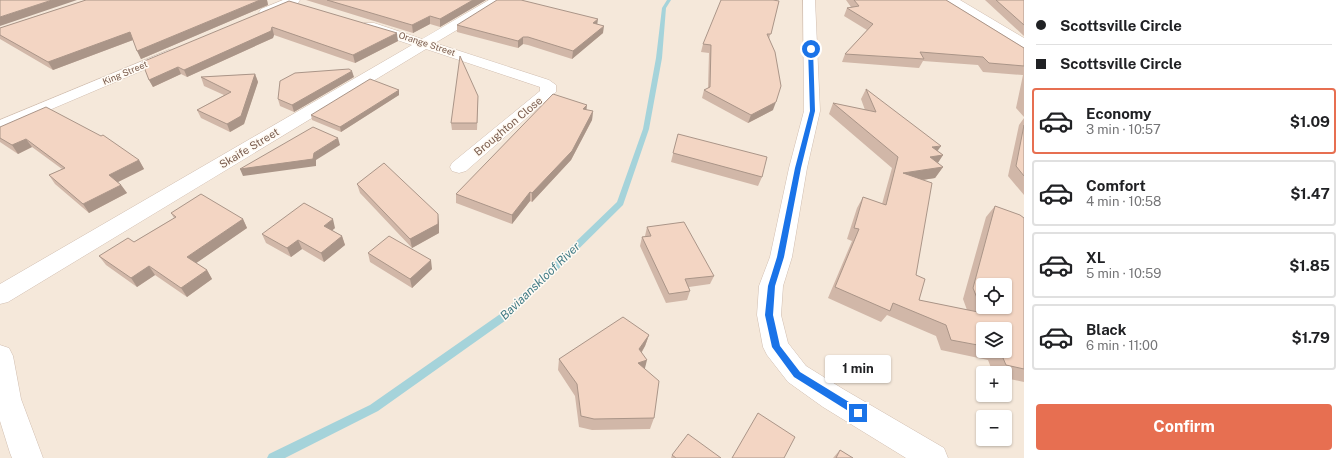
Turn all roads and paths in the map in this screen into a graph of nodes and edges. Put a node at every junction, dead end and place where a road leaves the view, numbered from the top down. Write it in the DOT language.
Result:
graph roads {
  1 [pos="498,0"];
  2 [pos="809,0"];
  3 [pos="951,0"];
  4 [pos="294,2"];
  5 [pos="254,17"];
  6 [pos="358,22"];
  7 [pos="426,43"];
  8 [pos="1024,44"];
  9 [pos="182,48"];
  10 [pos="544,83"];
  11 [pos="0,126"];
  12 [pos="459,167"];
  13 [pos="0,295"];
  14 [pos="0,356"];
  15 [pos="28,458"];
  16 [pos="934,458"];
  1 -- 7 [label="street, Skaife Street"];
  2 -- 16 [label="street"];
  3 -- 8 [label="street"];
  4 -- 5 [label="street"];
  6 -- 7 [label="street, Orange Street"];
  7 -- 10 [label="street, Orange Street"];
  7 -- 13 [label="street, Skaife Street"];
  9 -- 11 [label="street, King Street"];
  10 -- 12 [label="street, Broughton Close"];
  14 -- 15 [label="street"];
}
